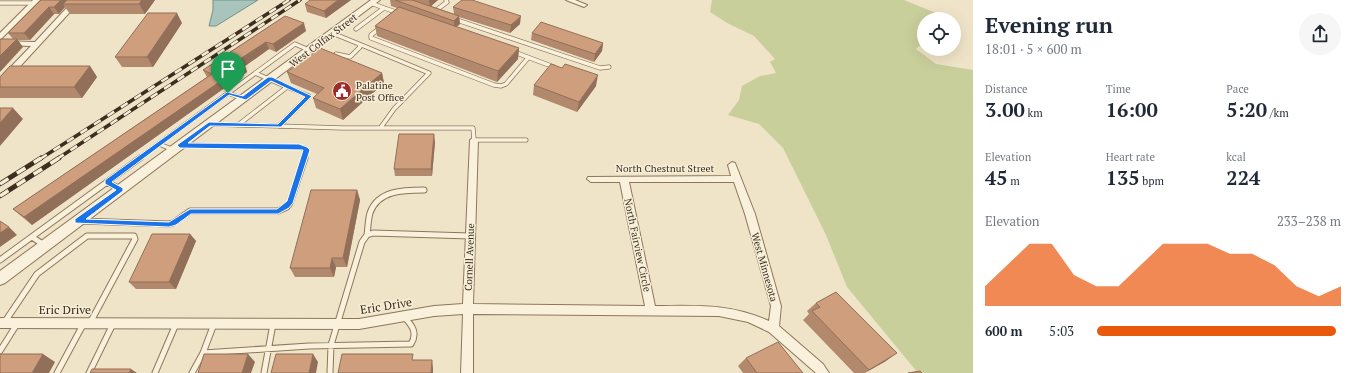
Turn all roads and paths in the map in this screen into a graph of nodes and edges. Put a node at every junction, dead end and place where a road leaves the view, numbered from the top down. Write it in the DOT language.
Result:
graph roads {
  1 [pos="78,0"];
  2 [pos="446,0"];
  3 [pos="36,1"];
  4 [pos="573,1"];
  5 [pos="0,3"];
  6 [pos="377,4"];
  7 [pos="584,5"];
  8 [pos="427,9"];
  9 [pos="434,12"];
  10 [pos="400,13"];
  11 [pos="441,14"];
  12 [pos="407,16"];
  13 [pos="449,17"];
  14 [pos="394,18"];
  15 [pos="383,26"];
  16 [pos="356,29"];
  17 [pos="332,33"];
  18 [pos="0,37"];
  19 [pos="0,43"];
  20 [pos="37,44"];
  21 [pos="359,44"];
  22 [pos="314,48"];
  23 [pos="508,50"];
  24 [pos="332,53"];
  25 [pos="528,58"];
  26 [pos="609,67"];
  27 [pos="558,69"];
  28 [pos="255,73"];
  29 [pos="270,79"];
  30 [pos="0,83"];
  31 [pos="288,87"];
  32 [pos="228,93"];
  33 [pos="244,99"];
  34 [pos="209,124"];
  35 [pos="238,126"];
  36 [pos="279,126"];
  37 [pos="380,127"];
  38 [pos="474,140"];
  39 [pos="526,140"];
  40 [pos="159,144"];
  41 [pos="177,148"];
  42 [pos="732,165"];
  43 [pos="738,179"];
  44 [pos="592,180"];
  45 [pos="624,180"];
  46 [pos="107,182"];
  47 [pos="121,189"];
  48 [pos="424,190"];
  49 [pos="78,221"];
  50 [pos="367,235"];
  51 [pos="470,236"];
  52 [pos="32,237"];
  53 [pos="45,246"];
  54 [pos="0,260"];
  55 [pos="0,279"];
  56 [pos="468,310"];
  57 [pos="652,311"];
  58 [pos="404,317"];
  59 [pos="2,323"];
  60 [pos="18,323"];
  61 [pos="87,324"];
  62 [pos="114,324"];
  63 [pos="176,324"];
  64 [pos="214,324"];
  65 [pos="273,324"];
  66 [pos="338,325"];
  67 [pos="773,328"];
  68 [pos="331,345"];
  69 [pos="268,350"];
  70 [pos="0,351"];
  71 [pos="203,353"];
  72 [pos="57,373"];
  73 [pos="89,373"];
  74 [pos="155,373"];
  75 [pos="192,373"];
  76 [pos="264,373"];
  77 [pos="330,373"];
  78 [pos="467,373"];
  79 [pos="823,373"];
  1 -- 20 [label="street"];
  2 -- 9 [label="lane"];
  3 -- 5 [label="lane"];
  3 -- 18 [label="street"];
  4 -- 7 [label="street"];
  6 -- 10 [label="lane"];
  6 -- 16 [label="lane"];
  6 -- 17 [label="street, West Colfax Street"];
  8 -- 9 [label="lane"];
  9 -- 11 [label="lane"];
  10 -- 12 [label="lane"];
  10 -- 14 [label="lane"];
  13 -- 26 [label="lane"];
  15 -- 25 [label="lane"];
  17 -- 21 [label="lane"];
  17 -- 22 [label="street, West Colfax Street"];
  19 -- 20 [label="street"];
  20 -- 30 [label="street"];
  21 -- 24 [label="lane"];
  21 -- 37 [label="lane"];
  22 -- 28 [label="lane"];
  22 -- 29 [label="street, West Colfax Street"];
  23 -- 25 [label="lane"];
  25 -- 27 [label="lane"];
  28 -- 29 [label="lane"];
  28 -- 32 [label="lane"];
  29 -- 31 [label="lane"];
  29 -- 33 [label="street, West Colfax Street"];
  31 -- 35 [label="lane"];
  31 -- 36 [label="lane"];
  32 -- 33 [label="lane"];
  32 -- 40 [label="lane"];
  33 -- 34 [label="street, West Colfax Street"];
  34 -- 35 [label="lane"];
  34 -- 41 [label="street, West Colfax Street"];
  35 -- 36 [label="lane"];
  36 -- 37 [label="lane"];
  37 -- 38 [label="lane"];
  38 -- 39 [label="lane"];
  38 -- 51 [label="street, Cornell Avenue"];
  40 -- 41 [label="lane"];
  40 -- 46 [label="lane"];
  41 -- 47 [label="street, West Colfax Street"];
  41 -- 49 [label="lane"];
  42 -- 43 [label="street, West Minnesota"];
  43 -- 45 [label="street, North Chestnut Street"];
  43 -- 67 [label="street, West Minnesota"];
  44 -- 45 [label="street, North Chestnut Street"];
  45 -- 57 [label="street, North Fairview Circle"];
  46 -- 47 [label="lane"];
  46 -- 52 [label="lane"];
  47 -- 49 [label="street, West Colfax Street"];
  48 -- 50 [label="lane"];
  49 -- 53 [label="street, West Colfax Street"];
  50 -- 51 [label="lane"];
  50 -- 66 [label="lane"];
  51 -- 56 [label="street, Cornell Avenue"];
  52 -- 53 [label="lane"];
  52 -- 54 [label="lane"];
  53 -- 55 [label="street, West Colfax Street"];
  56 -- 57 [label="street, Eric Drive"];
  56 -- 58 [label="street, Eric Drive"];
  56 -- 78 [label="street, Cornell Avenue"];
  57 -- 67 [label="street, Eric Drive"];
  58 -- 66 [label="street, Eric Drive"];
  58 -- 68 [label="lane"];
  59 -- 60 [label="street, Eric Drive"];
  59 -- 61 [label="lane"];
  60 -- 61 [label="street, Eric Drive"];
  60 -- 70 [label="lane"];
  61 -- 62 [label="street, Eric Drive"];
  61 -- 72 [label="lane"];
  62 -- 63 [label="street, Eric Drive"];
  62 -- 73 [label="lane"];
  63 -- 64 [label="street, Eric Drive"];
  63 -- 74 [label="lane"];
  64 -- 65 [label="street, Eric Drive"];
  64 -- 71 [label="lane"];
  65 -- 66 [label="street, Eric Drive"];
  65 -- 69 [label="lane"];
  66 -- 68 [label="lane"];
  67 -- 79 [label="street"];
  68 -- 69 [label="lane"];
  68 -- 77 [label="lane"];
  69 -- 71 [label="lane"];
  69 -- 76 [label="lane"];
  71 -- 75 [label="lane"];
}
